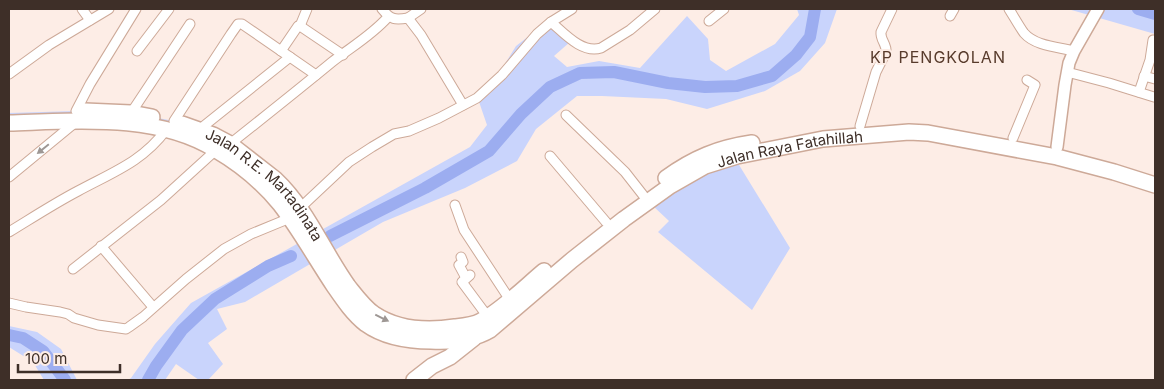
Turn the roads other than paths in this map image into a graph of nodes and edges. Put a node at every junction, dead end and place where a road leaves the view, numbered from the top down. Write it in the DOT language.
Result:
graph roads {
  1 [pos="82,9"];
  2 [pos="109,9"];
  3 [pos="136,9"];
  4 [pos="169,9"];
  5 [pos="307,9"];
  6 [pos="382,9"];
  7 [pos="421,9"];
  8 [pos="572,9"];
  9 [pos="654,9"];
  10 [pos="724,9"];
  11 [pos="892,9"];
  12 [pos="1009,9"];
  13 [pos="1098,14"];
  14 [pos="388,17"];
  15 [pos="408,18"];
  16 [pos="90,20"];
  17 [pos="709,21"];
  18 [pos="551,22"];
  19 [pos="190,24"];
  20 [pos="300,26"];
  21 [pos="1153,40"];
  22 [pos="137,51"];
  23 [pos="281,51"];
  24 [pos="1074,51"];
  25 [pos="342,55"];
  26 [pos="290,57"];
  27 [pos="1067,72"];
  28 [pos="9,74"];
  29 [pos="316,76"];
  30 [pos="1144,76"];
  31 [pos="1027,80"];
  32 [pos="1155,80"];
  33 [pos="1139,92"];
  34 [pos="1154,97"];
  35 [pos="463,105"];
  36 [pos="9,113"];
  37 [pos="131,113"];
  38 [pos="566,115"];
  39 [pos="77,116"];
  40 [pos="9,123"];
  41 [pos="170,126"];
  42 [pos="860,126"];
  43 [pos="200,130"];
  44 [pos="1013,138"];
  45 [pos="223,147"];
  46 [pos="1057,147"];
  47 [pos="550,156"];
  48 [pos="1155,176"];
  49 [pos="9,177"];
  50 [pos="1155,185"];
  51 [pos="643,194"];
  52 [pos="455,205"];
  53 [pos="295,213"];
  54 [pos="606,222"];
  55 [pos="9,232"];
  56 [pos="101,246"];
  57 [pos="460,257"];
  58 [pos="73,269"];
  59 [pos="343,288"];
  60 [pos="510,300"];
  61 [pos="9,303"];
  62 [pos="153,308"];
  63 [pos="481,325"];
  64 [pos="423,341"];
  65 [pos="432,366"];
  66 [pos="414,380"];
  1 -- 16 [label="street"];
  2 -- 16 [label="street"];
  3 -- 39 [label="street"];
  4 -- 22 [label="street"];
  5 -- 20 [label="street"];
  6 -- 14 [label="street"];
  7 -- 15 [label="street"];
  8 -- 18 [label="street"];
  9 -- 18 [label="street"];
  10 -- 17 [label="street"];
  11 -- 42 [label="street"];
  12 -- 24 [label="street"];
  13 -- 24 [label="street"];
  14 -- 15 [label="street"];
  14 -- 25 [label="street"];
  15 -- 35 [label="street"];
  16 -- 28 [label="street"];
  18 -- 35 [label="street"];
  19 -- 37 [label="street"];
  20 -- 23 [label="street"];
  20 -- 25 [label="street"];
  21 -- 30 [label="street"];
  23 -- 26 [label="street"];
  23 -- 41 [label="street"];
  24 -- 27 [label="street"];
  25 -- 29 [label="street"];
  26 -- 29 [label="street"];
  26 -- 43 [label="street"];
  27 -- 33 [label="street"];
  27 -- 46 [label="street"];
  29 -- 45 [label="street"];
  30 -- 32 [label="street"];
  30 -- 33 [label="street"];
  31 -- 44 [label="street"];
  33 -- 34 [label="street"];
  35 -- 53 [label="street"];
  36 -- 39 [label="highway, Jalan R.E. Martadinata"];
  37 -- 39 [label="highway, Jalan R.E. Martadinata"];
  37 -- 41 [label="highway, Jalan R.E. Martadinata"];
  38 -- 51 [label="street"];
  39 -- 40 [label="highway, Jalan R.E. Martadinata"];
  39 -- 41 [label="highway, Jalan R.E. Martadinata"];
  39 -- 49 [label="street, one-way"];
  41 -- 43 [label="highway, Jalan R.E. Martadinata"];
  41 -- 45 [label="highway, Jalan R.E. Martadinata"];
  41 -- 55 [label="street"];
  42 -- 44 [label="highway, Jalan Raya Fatahillah"];
  42 -- 51 [label="highway, Jalan Raya Fatahillah"];
  43 -- 45 [label="highway, Jalan R.E. Martadinata"];
  44 -- 46 [label="highway, Jalan Raya Fatahillah"];
  45 -- 53 [label="highway, Jalan R.E. Martadinata"];
  45 -- 56 [label="street"];
  46 -- 48 [label="highway, Jalan Raya Fatahillah"];
  47 -- 54 [label="street"];
  50 -- 63 [label="highway, Jalan Raya Fatahillah"];
  51 -- 54 [label="highway, Jalan Raya Fatahillah"];
  52 -- 60 [label="street"];
  53 -- 59 [label="highway, Jalan R.E. Martadinata"];
  53 -- 62 [label="street"];
  54 -- 60 [label="highway, Jalan Raya Fatahillah"];
  56 -- 58 [label="street"];
  56 -- 62 [label="street"];
  57 -- 63 [label="street"];
  59 -- 63 [label="highway, Jalan R.E. Martadinata, one-way"];
  59 -- 64 [label="highway, Jalan R.E. Martadinata"];
  60 -- 63 [label="highway, Jalan Raya Fatahillah"];
  61 -- 62 [label="street"];
  63 -- 64 [label="highway, Jalan R.E. Martadinata"];
  63 -- 65 [label="highway"];
  64 -- 65 [label="highway"];
  65 -- 66 [label="highway"];
}
